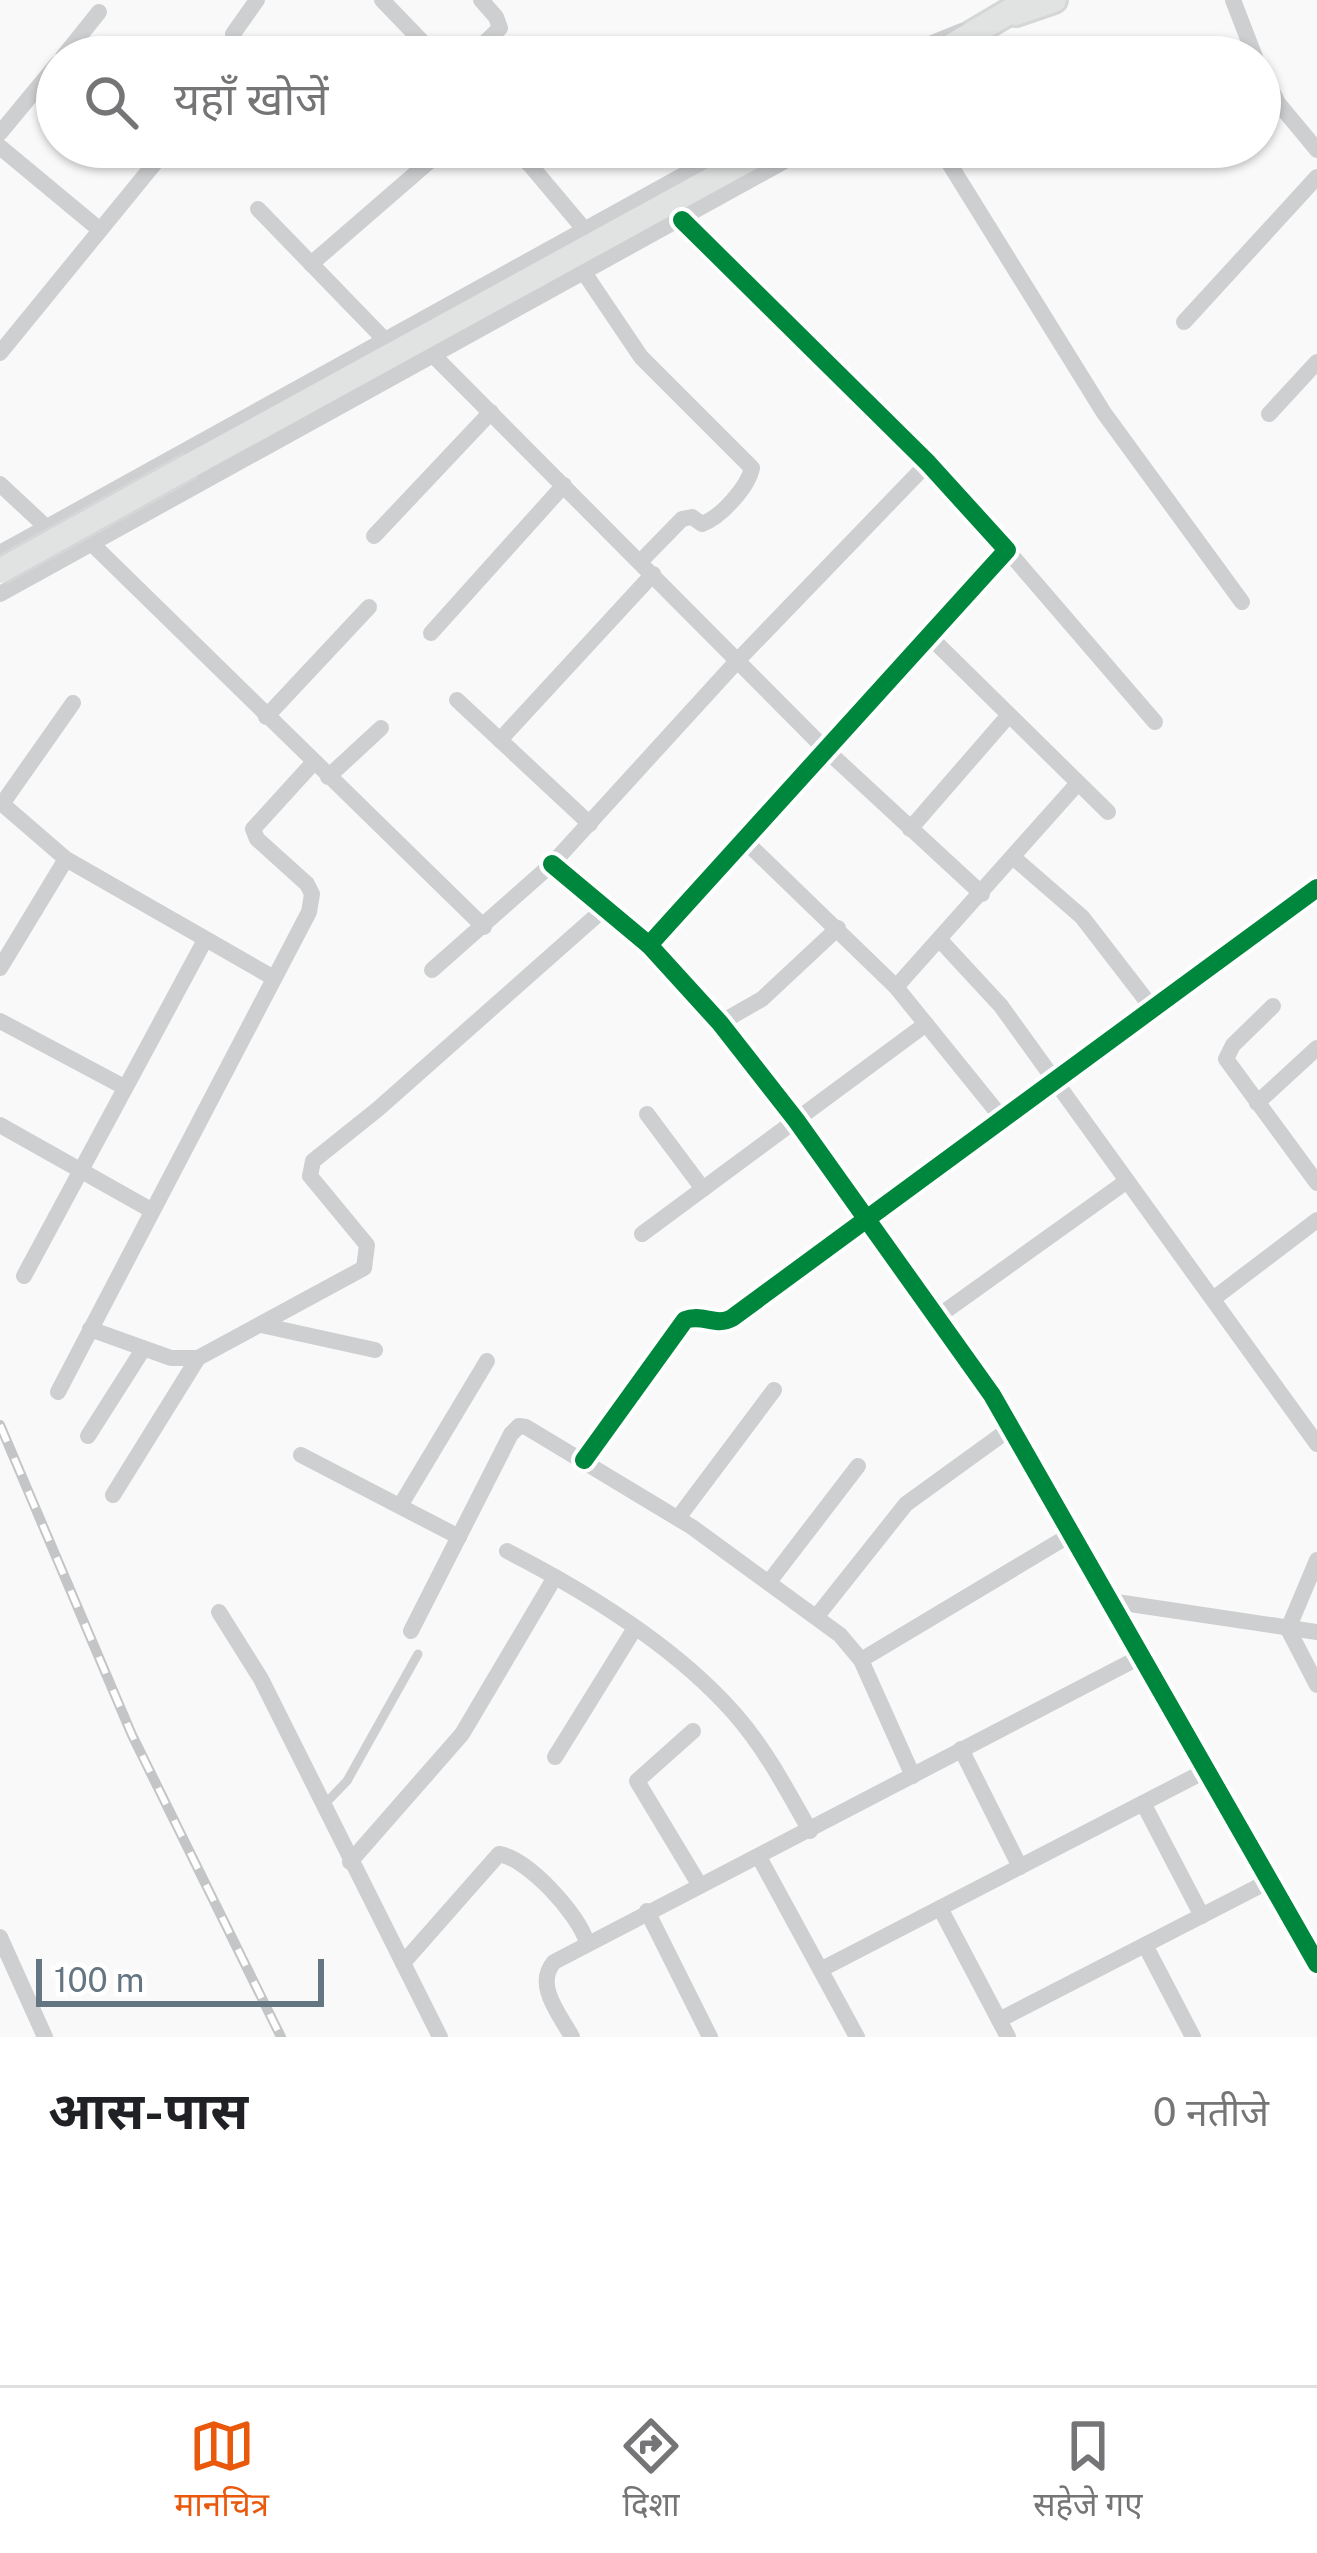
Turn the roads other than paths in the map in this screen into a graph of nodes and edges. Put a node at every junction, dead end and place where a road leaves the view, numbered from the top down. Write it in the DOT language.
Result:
graph roads {
  1 [pos="257,0"];
  2 [pos="382,0"];
  3 [pos="481,0"];
  4 [pos="1029,0"];
  5 [pos="1054,0"];
  6 [pos="1233,0"];
  7 [pos="99,13"];
  8 [pos="1003,18"];
  9 [pos="233,34"];
  10 [pos="80,36"];
  11 [pos="417,36"];
  12 [pos="492,36"];
  13 [pos="944,36"];
  14 [pos="971,36"];
  15 [pos="983,36"];
  16 [pos="1248,36"];
  17 [pos="36,89"];
  18 [pos="1281,107"];
  19 [pos="0,133"];
  20 [pos="0,147"];
  21 [pos="1317,150"];
  22 [pos="151,168"];
  23 [pos="422,168"];
  24 [pos="532,168"];
  25 [pos="696,168"];
  26 [pos="733,168"];
  27 [pos="773,168"];
  28 [pos="952,168"];
  29 [pos="1317,177"];
  30 [pos="258,209"];
  31 [pos="682,220"];
  32 [pos="100,230"];
  33 [pos="584,230"];
  34 [pos="311,264"];
  35 [pos="585,274"];
  36 [pos="1184,322"];
  37 [pos="6,333"];
  38 [pos="385,340"];
  39 [pos="0,353"];
  40 [pos="435,357"];
  41 [pos="1317,362"];
  42 [pos="491,412"];
  43 [pos="1269,414"];
  44 [pos="928,464"];
  45 [pos="0,484"];
  46 [pos="564,484"];
  47 [pos="74,512"];
  48 [pos="45,526"];
  49 [pos="374,536"];
  50 [pos="89,545"];
  51 [pos="1006,550"];
  52 [pos="0,553"];
  53 [pos="647,567"];
  54 [pos="0,572"];
  55 [pos="0,594"];
  56 [pos="1242,602"];
  57 [pos="369,607"];
  58 [pos="431,633"];
  59 [pos="928,635"];
  60 [pos="739,659"];
  61 [pos="457,700"];
  62 [pos="73,703"];
  63 [pos="1009,715"];
  64 [pos="266,717"];
  65 [pos="1155,722"];
  66 [pos="381,728"];
  67 [pos="500,740"];
  68 [pos="824,748"];
  69 [pos="313,763"];
  70 [pos="328,777"];
  71 [pos="1078,783"];
  72 [pos="1,803"];
  73 [pos="1108,812"];
  74 [pos="590,824"];
  75 [pos="910,829"];
  76 [pos="745,841"];
  77 [pos="1014,858"];
  78 [pos="66,859"];
  79 [pos="552,864"];
  80 [pos="1317,888"];
  81 [pos="982,894"];
  82 [pos="605,908"];
  83 [pos="484,927"];
  84 [pos="838,928"];
  85 [pos="205,940"];
  86 [pos="940,940"];
  87 [pos="649,945"];
  88 [pos="0,968"];
  89 [pos="432,970"];
  90 [pos="272,977"];
  91 [pos="896,987"];
  92 [pos="1274,1006"];
  93 [pos="1153,1010"];
  94 [pos="0,1021"];
  95 [pos="720,1023"];
  96 [pos="926,1024"];
  97 [pos="1317,1048"];
  98 [pos="1054,1081"];
  99 [pos="124,1088"];
  100 [pos="1257,1103"];
  101 [pos="647,1114"];
  102 [pos="1002,1118"];
  103 [pos="796,1120"];
  104 [pos="0,1126"];
  105 [pos="80,1170"];
  106 [pos="1127,1181"];
  107 [pos="1317,1183"];
  108 [pos="703,1189"];
  109 [pos="151,1210"];
  110 [pos="1317,1220"];
  111 [pos="867,1221"];
  112 [pos="642,1234"];
  113 [pos="24,1276"];
  114 [pos="1214,1299"];
  115 [pos="937,1317"];
  116 [pos="260,1324"];
  117 [pos="90,1329"];
  118 [pos="375,1350"];
  119 [pos="142,1351"];
  120 [pos="198,1358"];
  121 [pos="487,1361"];
  122 [pos="774,1390"];
  123 [pos="58,1392"];
  124 [pos="1011,1428"];
  125 [pos="88,1436"];
  126 [pos="1317,1444"];
  127 [pos="301,1455"];
  128 [pos="584,1460"];
  129 [pos="858,1466"];
  130 [pos="113,1495"];
  131 [pos="400,1506"];
  132 [pos="678,1518"];
  133 [pos="1070,1535"];
  134 [pos="459,1537"];
  135 [pos="507,1551"];
  136 [pos="1317,1560"];
  137 [pos="555,1577"];
  138 [pos="769,1582"];
  139 [pos="1110,1600"];
  140 [pos="219,1612"];
  141 [pos="817,1616"];
  142 [pos="634,1628"];
  143 [pos="1288,1629"];
  144 [pos="411,1631"];
  145 [pos="1317,1632"];
  146 [pos="418,1654"];
  147 [pos="1142,1656"];
  148 [pos="861,1660"];
  149 [pos="1317,1685"];
  150 [pos="694,1731"];
  151 [pos="961,1749"];
  152 [pos="555,1757"];
  153 [pos="1207,1770"];
  154 [pos="913,1776"];
  155 [pos="1143,1803"];
  156 [pos="322,1806"];
  157 [pos="810,1831"];
  158 [pos="759,1857"];
  159 [pos="350,1862"];
  160 [pos="1020,1867"];
  161 [pos="1271,1880"];
  162 [pos="699,1884"];
  163 [pos="940,1908"];
  164 [pos="647,1911"];
  165 [pos="1202,1916"];
  166 [pos="0,1937"];
  167 [pos="587,1943"];
  168 [pos="1145,1945"];
  169 [pos="403,1963"];
  170 [pos="1317,1964"];
  171 [pos="822,1969"];
  172 [pos="1003,2028"];
  173 [pos="45,2037"];
  174 [pos="440,2037"];
  175 [pos="572,2037"];
  176 [pos="710,2037"];
  177 [pos="857,2037"];
  178 [pos="1193,2037"];
  1 -- 9 [label="street"];
  2 -- 11 [label="street"];
  3 -- 12 [label="street"];
  4 -- 8 [label="main road"];
  5 -- 8 [label="main road"];
  6 -- 16 [label="street"];
  7 -- 10 [label="street"];
  8 -- 13 [label="street"];
  8 -- 14 [label="main road"];
  8 -- 15 [label="street"];
  17 -- 19 [label="street"];
  18 -- 21 [label="street"];
  20 -- 32 [label="street"];
  22 -- 32 [label="street"];
  23 -- 34 [label="street"];
  24 -- 33 [label="street"];
  25 -- 33 [label="street"];
  26 -- 54 [label="main road, bridge"];
  27 -- 31 [label="street"];
  28 -- 56 [label="street"];
  29 -- 36 [label="street"];
  30 -- 34 [label="street"];
  31 -- 35 [label="street"];
  31 -- 44 [label="street"];
  32 -- 37 [label="street"];
  33 -- 38 [label="street"];
  34 -- 38 [label="street"];
  35 -- 40 [label="street"];
  35 -- 53 [label="street"];
  37 -- 39 [label="street"];
  38 -- 47 [label="street"];
  40 -- 42 [label="street"];
  40 -- 50 [label="street"];
  41 -- 43 [label="street"];
  42 -- 46 [label="street"];
  42 -- 49 [label="street"];
  44 -- 51 [label="street"];
  44 -- 60 [label="street"];
  45 -- 48 [label="street"];
  46 -- 53 [label="street"];
  46 -- 58 [label="street"];
  47 -- 48 [label="street"];
  47 -- 50 [label="street"];
  48 -- 52 [label="street"];
  50 -- 55 [label="street"];
  50 -- 64 [label="street"];
  51 -- 59 [label="street"];
  51 -- 65 [label="street"];
  53 -- 60 [label="street"];
  53 -- 67 [label="street"];
  57 -- 64 [label="street"];
  59 -- 63 [label="street"];
  59 -- 68 [label="street"];
  60 -- 68 [label="street"];
  60 -- 74 [label="street"];
  61 -- 67 [label="street"];
  62 -- 72 [label="street"];
  63 -- 71 [label="street"];
  63 -- 75 [label="street"];
  64 -- 69 [label="street"];
  66 -- 70 [label="street"];
  67 -- 74 [label="street"];
  68 -- 75 [label="street"];
  68 -- 76 [label="street"];
  69 -- 70 [label="street"];
  69 -- 90 [label="street"];
  70 -- 83 [label="street"];
  71 -- 73 [label="street"];
  71 -- 77 [label="street"];
  72 -- 78 [label="street"];
  74 -- 79 [label="street"];
  75 -- 81 [label="street"];
  76 -- 84 [label="street"];
  76 -- 87 [label="street"];
  77 -- 81 [label="street"];
  77 -- 93 [label="street"];
  78 -- 85 [label="street"];
  78 -- 88 [label="street"];
  79 -- 82 [label="street"];
  79 -- 83 [label="street"];
  80 -- 93 [label="street"];
  81 -- 86 [label="street"];
  82 -- 87 [label="street"];
  82 -- 116 [label="street"];
  83 -- 89 [label="street"];
  84 -- 91 [label="street"];
  84 -- 95 [label="street"];
  85 -- 90 [label="street"];
  85 -- 99 [label="street"];
  86 -- 91 [label="street"];
  86 -- 98 [label="street"];
  87 -- 95 [label="street"];
  90 -- 109 [label="street"];
  91 -- 96 [label="street"];
  92 -- 100 [label="street"];
  93 -- 98 [label="street"];
  94 -- 99 [label="street"];
  95 -- 103 [label="street"];
  96 -- 102 [label="street"];
  96 -- 103 [label="street"];
  97 -- 100 [label="street"];
  98 -- 102 [label="street"];
  98 -- 106 [label="street"];
  99 -- 105 [label="street"];
  100 -- 107 [label="street"];
  101 -- 108 [label="street"];
  102 -- 111 [label="street"];
  103 -- 108 [label="street"];
  103 -- 111 [label="street"];
  104 -- 105 [label="street"];
  105 -- 109 [label="street"];
  105 -- 113 [label="street"];
  106 -- 114 [label="street"];
  106 -- 115 [label="street"];
  108 -- 112 [label="street"];
  109 -- 117 [label="street"];
  110 -- 114 [label="street"];
  111 -- 115 [label="street"];
  111 -- 128 [label="street"];
  114 -- 126 [label="street"];
  115 -- 124 [label="street"];
  116 -- 118 [label="street"];
  116 -- 120 [label="street"];
  117 -- 119 [label="street"];
  117 -- 123 [label="street"];
  119 -- 120 [label="street"];
  119 -- 125 [label="street"];
  120 -- 130 [label="street"];
  121 -- 131 [label="street"];
  122 -- 132 [label="street"];
  124 -- 133 [label="street"];
  124 -- 141 [label="street"];
  127 -- 131 [label="street"];
  128 -- 132 [label="street"];
  128 -- 134 [label="street"];
  129 -- 138 [label="street"];
  131 -- 134 [label="street"];
  132 -- 138 [label="street"];
  133 -- 139 [label="street"];
  133 -- 148 [label="street"];
  134 -- 144 [label="street"];
  135 -- 137 [label="street"];
  136 -- 143 [label="street"];
  137 -- 142 [label="street"];
  137 -- 159 [label="street"];
  138 -- 141 [label="street"];
  139 -- 143 [label="street"];
  139 -- 147 [label="street"];
  140 -- 156 [label="street"];
  141 -- 148 [label="street"];
  142 -- 152 [label="street"];
  142 -- 157 [label="street"];
  143 -- 145 [label="street"];
  143 -- 149 [label="street"];
  146 -- 156 [label="lane"];
  147 -- 151 [label="street"];
  147 -- 153 [label="street"];
  148 -- 154 [label="street"];
  150 -- 162 [label="street"];
  151 -- 154 [label="street"];
  151 -- 160 [label="street"];
  153 -- 155 [label="street"];
  153 -- 161 [label="street"];
  154 -- 157 [label="street"];
  155 -- 160 [label="street"];
  155 -- 165 [label="street"];
  156 -- 159 [label="street"];
  157 -- 158 [label="street"];
  158 -- 162 [label="street"];
  158 -- 171 [label="street"];
  159 -- 169 [label="street"];
  160 -- 163 [label="street"];
  161 -- 165 [label="street"];
  161 -- 170 [label="street"];
  162 -- 164 [label="street"];
  163 -- 171 [label="street"];
  163 -- 172 [label="street"];
  164 -- 167 [label="street"];
  164 -- 176 [label="street"];
  165 -- 168 [label="street"];
  166 -- 173 [label="street"];
  167 -- 169 [label="street"];
  167 -- 175 [label="street"];
  168 -- 172 [label="street"];
  168 -- 178 [label="street"];
  169 -- 174 [label="street"];
  171 -- 177 [label="street"];
}
